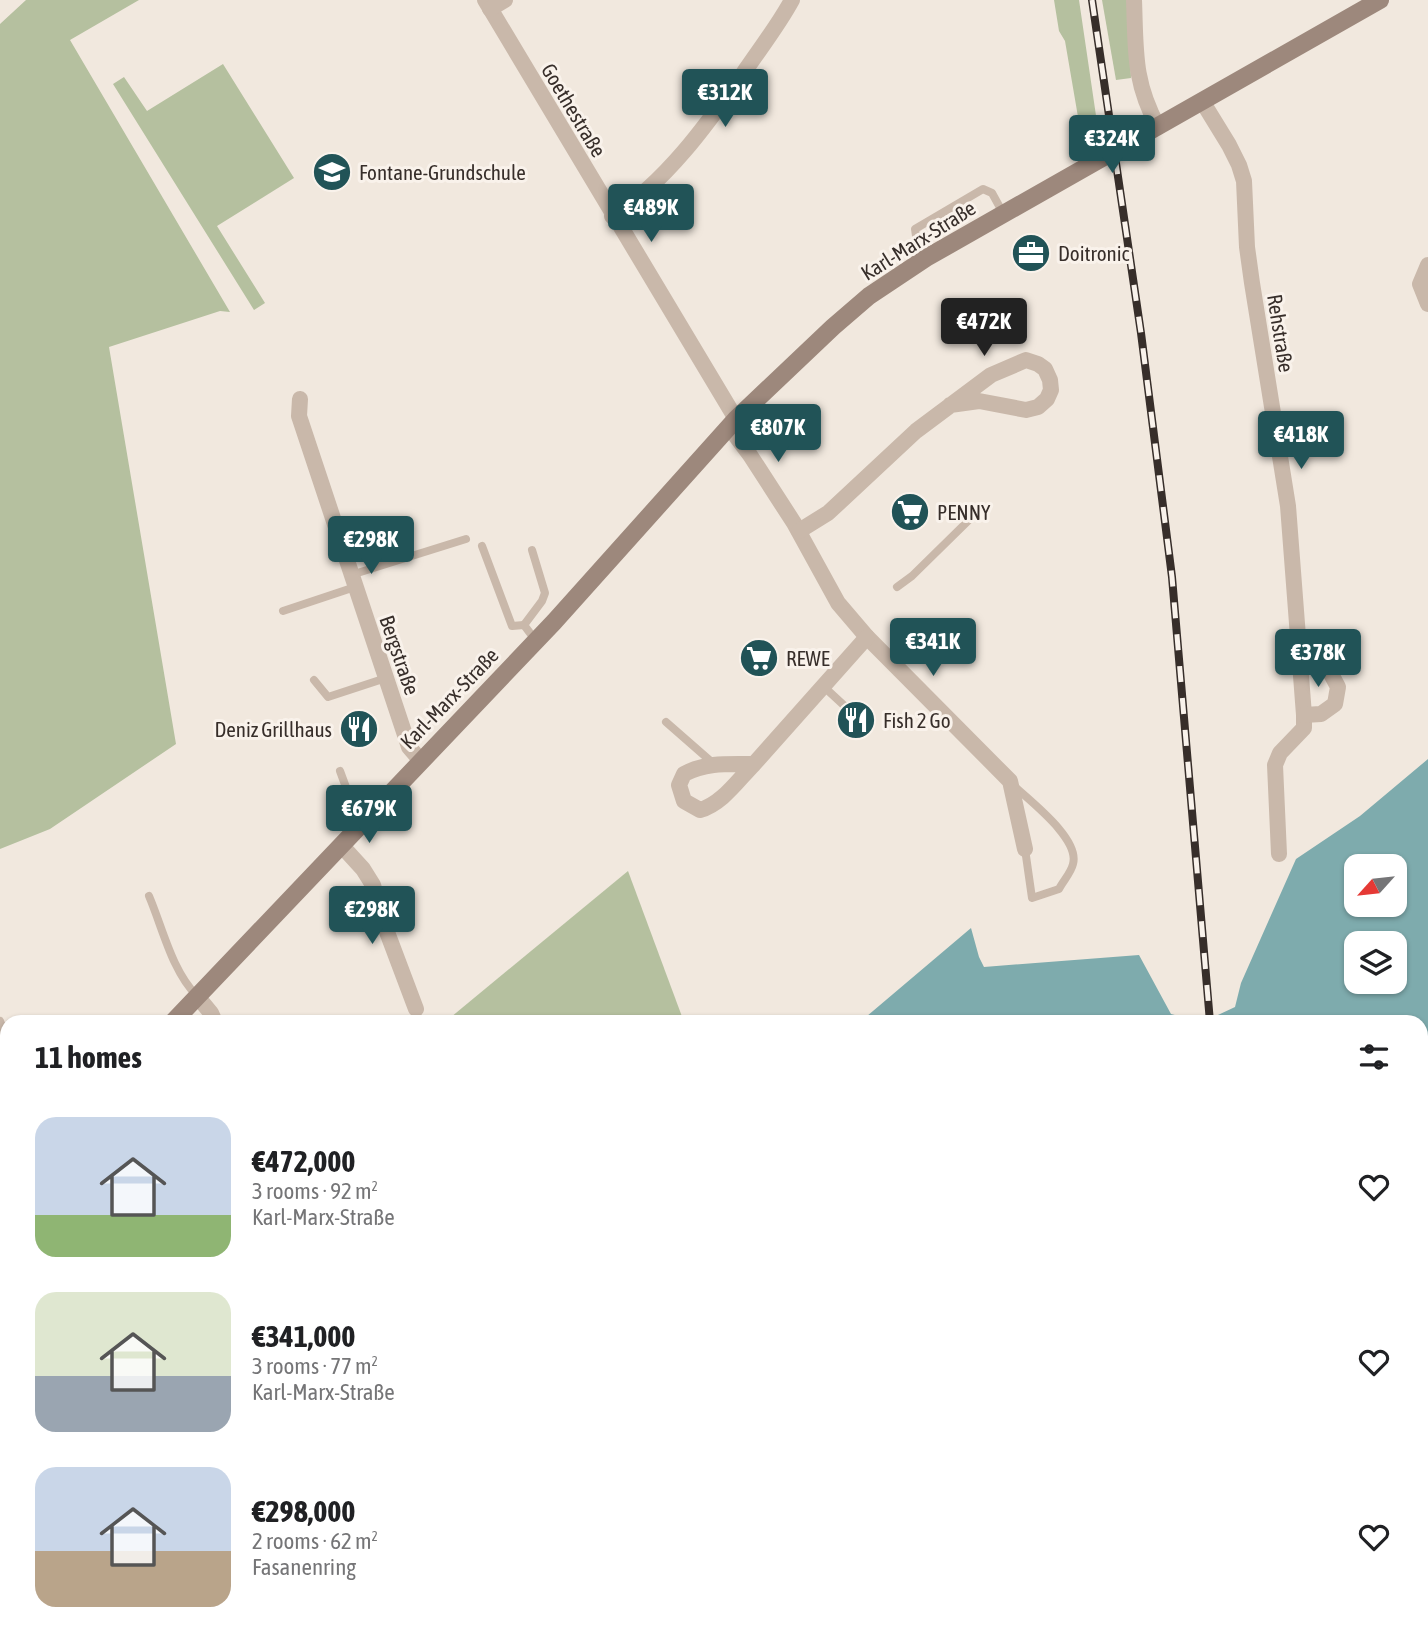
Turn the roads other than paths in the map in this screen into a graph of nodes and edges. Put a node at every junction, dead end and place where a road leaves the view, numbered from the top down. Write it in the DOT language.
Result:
graph roads {
  1 [pos="505,0"];
  2 [pos="792,0"];
  3 [pos="1134,0"];
  4 [pos="1380,0"];
  5 [pos="487,4"];
  6 [pos="1202,101"];
  7 [pos="1158,127"];
  8 [pos="1003,213"];
  9 [pos="612,216"];
  10 [pos="926,258"];
  11 [pos="1428,265"];
  12 [pos="1428,304"];
  13 [pos="300,399"];
  14 [pos="950,405"];
  15 [pos="732,423"];
  16 [pos="968,520"];
  17 [pos="799,531"];
  18 [pos="466,539"];
  19 [pos="482,546"];
  20 [pos="532,550"];
  21 [pos="353,581"];
  22 [pos="897,586"];
  23 [pos="283,611"];
  24 [pos="524,625"];
  25 [pos="867,637"];
  26 [pos="536,641"];
  27 [pos="1300,665"];
  28 [pos="386,678"];
  29 [pos="313,680"];
  30 [pos="823,686"];
  31 [pos="849,710"];
  32 [pos="1304,715"];
  33 [pos="666,722"];
  34 [pos="421,761"];
  35 [pos="714,764"];
  36 [pos="754,764"];
  37 [pos="340,771"];
  38 [pos="1010,781"];
  39 [pos="366,821"];
  40 [pos="342,846"];
  41 [pos="1024,849"];
  42 [pos="1279,854"];
  43 [pos="149,896"];
  44 [pos="197,996"];
  45 [pos="416,1009"];
  46 [pos="179,1015"];
  47 [pos="212,1015"];
  1 -- 5 [label="street"];
  2 -- 9 [label="street"];
  3 -- 7 [label="street"];
  4 -- 6 [label="street, Karl-Marx-Straße"];
  5 -- 9 [label="street, Goethestraße"];
  6 -- 7 [label="street, Karl-Marx-Straße"];
  6 -- 27 [label="street, Rehstraße"];
  7 -- 8 [label="street, Karl-Marx-Straße"];
  8 -- 10 [label="street, Karl-Marx-Straße"];
  8 -- 10 [label="lane"];
  9 -- 15 [label="street, Goethestraße"];
  10 -- 15 [label="street, Karl-Marx-Straße"];
  11 -- 12 [label="street"];
  13 -- 21 [label="street, Bergstraße"];
  14 -- 14 [label="street"];
  14 -- 17 [label="street"];
  15 -- 17 [label="street"];
  15 -- 26 [label="street, Karl-Marx-Straße"];
  16 -- 22 [label="lane"];
  17 -- 25 [label="street"];
  18 -- 21 [label="lane"];
  19 -- 24 [label="lane"];
  20 -- 24 [label="lane"];
  21 -- 23 [label="lane"];
  21 -- 28 [label="street, Bergstraße"];
  24 -- 26 [label="lane"];
  25 -- 30 [label="street"];
  25 -- 38 [label="street"];
  26 -- 34 [label="street, Karl-Marx-Straße"];
  27 -- 32 [label="street, Rehstraße"];
  27 -- 32 [label="street"];
  28 -- 29 [label="lane"];
  28 -- 34 [label="street, Bergstraße"];
  30 -- 31 [label="lane"];
  30 -- 36 [label="street"];
  32 -- 42 [label="street"];
  33 -- 35 [label="lane"];
  34 -- 39 [label="street, Karl-Marx-Straße"];
  35 -- 36 [label="street"];
  35 -- 36 [label="street"];
  37 -- 39 [label="lane"];
  38 -- 41 [label="street"];
  38 -- 41 [label="lane"];
  39 -- 40 [label="street, Karl-Marx-Straße"];
  40 -- 44 [label="street, Karl-Marx-Straße"];
  40 -- 45 [label="street"];
  43 -- 44 [label="lane"];
  44 -- 46 [label="street, Karl-Marx-Straße"];
  44 -- 47 [label="street"];
}
